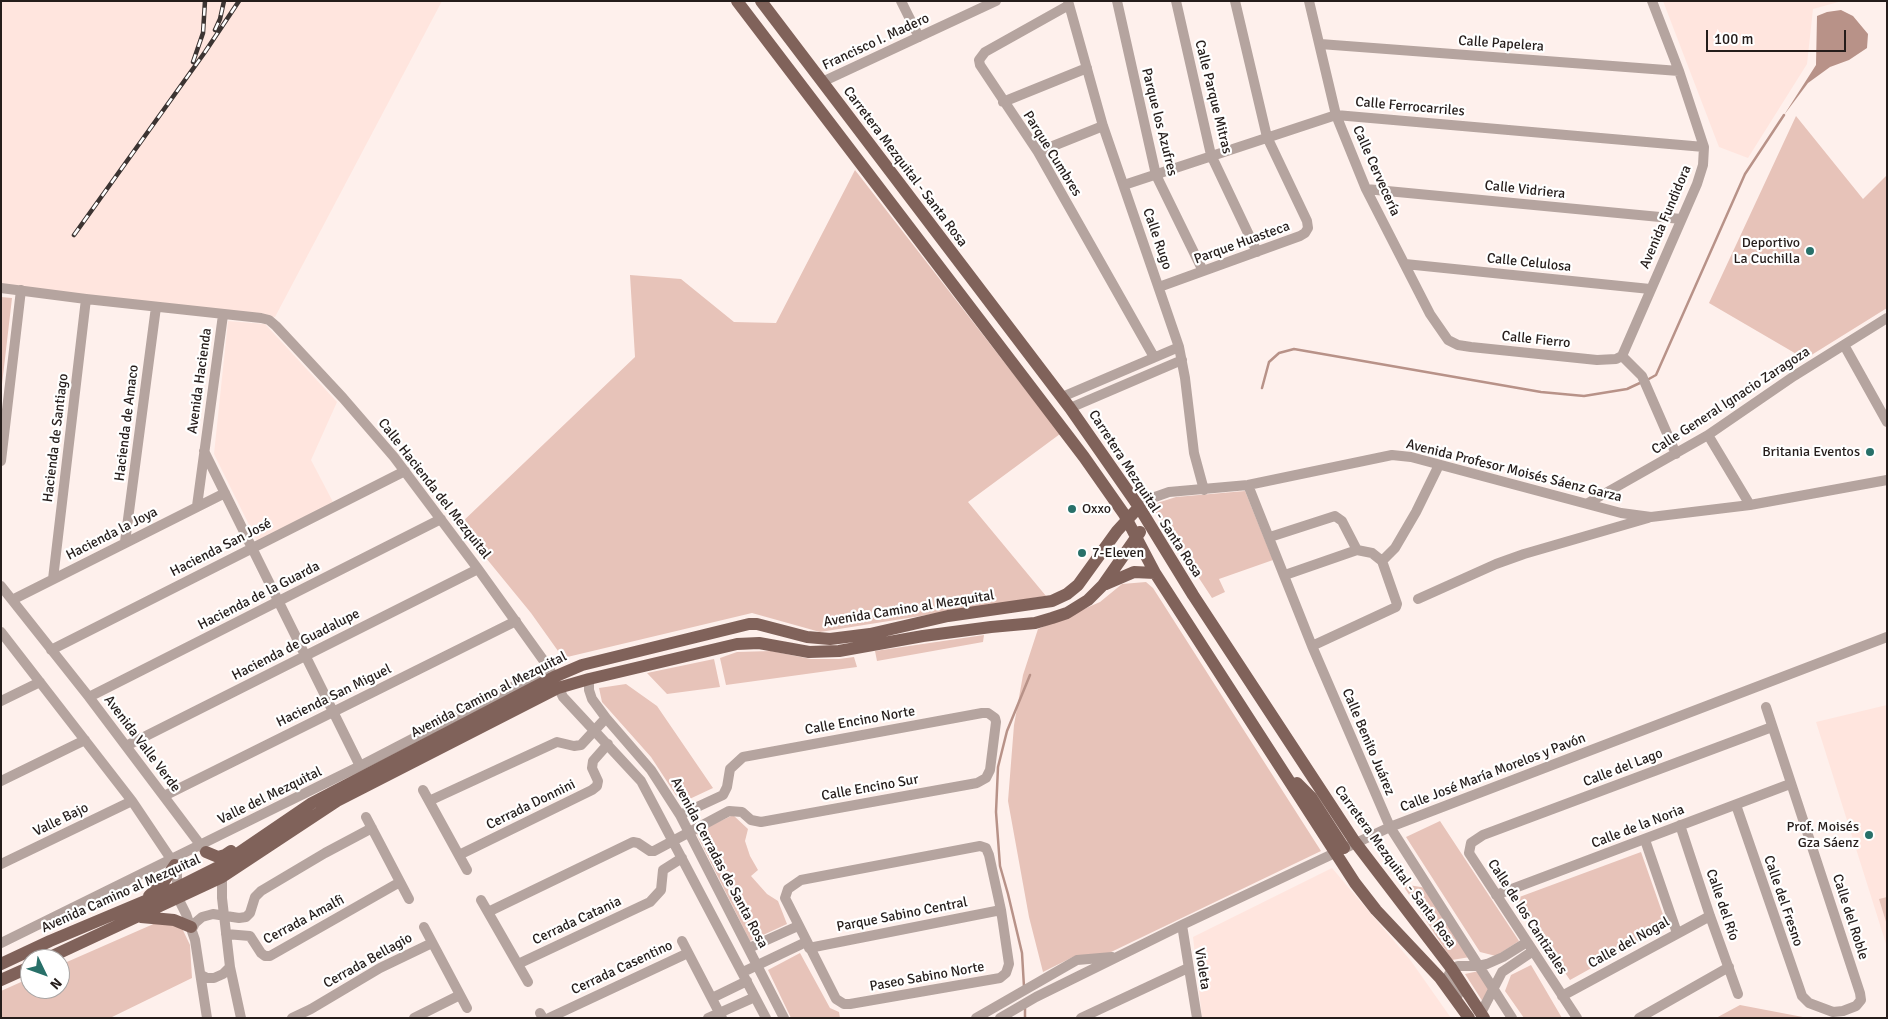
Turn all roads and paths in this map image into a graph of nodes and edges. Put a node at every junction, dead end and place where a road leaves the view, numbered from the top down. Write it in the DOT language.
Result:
graph roads {
  1 [pos="737,1"];
  2 [pos="901,1"];
  3 [pos="996,1"];
  4 [pos="1117,1"];
  5 [pos="1176,1"];
  6 [pos="1236,1"];
  7 [pos="1308,1"];
  8 [pos="1652,1"];
  9 [pos="764,2"];
  10 [pos="1069,3"];
  11 [pos="919,37"];
  12 [pos="1320,44"];
  13 [pos="1087,68"];
  14 [pos="1680,71"];
  15 [pos="822,82"];
  16 [pos="1003,102"];
  17 [pos="1336,115"];
  18 [pos="1103,126"];
  19 [pos="1267,137"];
  20 [pos="1704,147"];
  21 [pos="1038,152"];
  22 [pos="1211,155"];
  23 [pos="1156,175"];
  24 [pos="1124,184"];
  25 [pos="1366,189"];
  26 [pos="1681,220"];
  27 [pos="1258,252"];
  28 [pos="1405,264"];
  29 [pos="1203,271"];
  30 [pos="1159,287"];
  31 [pos="1,288"];
  32 [pos="1650,289"];
  33 [pos="21,290"];
  34 [pos="86,300"];
  35 [pos="156,307"];
  36 [pos="223,315"];
  37 [pos="1887,318"];
  38 [pos="1448,340"];
  39 [pos="1844,345"];
  40 [pos="1179,347"];
  41 [pos="1622,356"];
  42 [pos="1154,357"];
  43 [pos="1182,360"];
  44 [pos="1099,381"];
  45 [pos="1105,393"];
  46 [pos="1062,397"];
  47 [pos="1070,408"];
  48 [pos="1887,422"];
  49 [pos="1708,435"];
  50 [pos="204,451"];
  51 [pos="1676,454"];
  52 [pos="1,461"];
  53 [pos="1439,465"];
  54 [pos="405,471"];
  55 [pos="1887,480"];
  56 [pos="1248,485"];
  57 [pos="1204,490"];
  58 [pos="225,493"];
  59 [pos="1588,503"];
  60 [pos="1750,505"];
  61 [pos="197,506"];
  62 [pos="1141,511"];
  63 [pos="1651,517"];
  64 [pos="441,519"];
  65 [pos="1127,519"];
  66 [pos="1138,537"];
  67 [pos="1270,537"];
  68 [pos="125,542"];
  69 [pos="252,547"];
  70 [pos="1357,550"];
  71 [pos="1382,561"];
  72 [pos="478,569"];
  73 [pos="1155,573"];
  74 [pos="1285,575"];
  75 [pos="53,579"];
  76 [pos="1104,585"];
  77 [pos="1,586"];
  78 [pos="1418,599"];
  79 [pos="12,600"];
  80 [pos="279,602"];
  81 [pos="516,621"];
  82 [pos="1,632"];
  83 [pos="1887,637"];
  84 [pos="1312,646"];
  85 [pos="51,650"];
  86 [pos="306,654"];
  87 [pos="554,678"];
  88 [pos="589,679"];
  89 [pos="40,682"];
  90 [pos="89,697"];
  91 [pos="1,701"];
  92 [pos="1766,706"];
  93 [pos="334,711"];
  94 [pos="606,718"];
  95 [pos="1772,727"];
  96 [pos="594,730"];
  97 [pos="85,740"];
  98 [pos="608,744"];
  99 [pos="126,746"];
  100 [pos="360,766"];
  101 [pos="1,781"];
  102 [pos="983,781"];
  103 [pos="1790,784"];
  104 [pos="423,790"];
  105 [pos="164,796"];
  106 [pos="132,801"];
  107 [pos="429,801"];
  108 [pos="312,803"];
  109 [pos="1736,805"];
  110 [pos="680,815"];
  111 [pos="366,817"];
  112 [pos="1680,826"];
  113 [pos="1390,827"];
  114 [pos="372,828"];
  115 [pos="689,831"];
  116 [pos="1483,835"];
  117 [pos="673,840"];
  118 [pos="1645,840"];
  119 [pos="1344,847"];
  120 [pos="204,849"];
  121 [pos="459,855"];
  122 [pos="682,858"];
  123 [pos="173,863"];
  124 [pos="1,864"];
  125 [pos="467,870"];
  126 [pos="220,872"];
  127 [pos="400,882"];
  128 [pos="177,893"];
  129 [pos="1496,895"];
  130 [pos="409,899"];
  131 [pos="481,900"];
  132 [pos="1001,910"];
  133 [pos="137,911"];
  134 [pos="488,912"];
  135 [pos="224,916"];
  136 [pos="1710,916"];
  137 [pos="1182,925"];
  138 [pos="798,926"];
  139 [pos="424,927"];
  140 [pos="191,928"];
  141 [pos="1677,932"];
  142 [pos="226,934"];
  143 [pos="682,941"];
  144 [pos="1,943"];
  145 [pos="432,943"];
  146 [pos="808,945"];
  147 [pos="1530,947"];
  148 [pos="749,948"];
  149 [pos="65,949"];
  150 [pos="688,953"];
  151 [pos="1118,956"];
  152 [pos="1,964"];
  153 [pos="518,964"];
  154 [pos="758,964"];
  155 [pos="1478,966"];
  156 [pos="230,967"];
  157 [pos="1188,968"];
  158 [pos="1729,968"];
  159 [pos="1452,970"];
  160 [pos="20,971"];
  161 [pos="201,975"];
  162 [pos="745,976"];
  163 [pos="1,980"];
  164 [pos="528,982"];
  165 [pos="1493,989"];
  166 [pos="1738,994"];
  167 [pos="460,995"];
  168 [pos="1562,996"];
  169 [pos="755,997"];
  170 [pos="712,998"];
  171 [pos="1809,1003"];
  172 [pos="467,1008"];
  173 [pos="721,1015"];
  174 [pos="544,1016"];
  175 [pos="1476,1017"];
  176 [pos="207,1018"];
  177 [pos="241,1018"];
  178 [pos="292,1018"];
  179 [pos="414,1018"];
  180 [pos="708,1018"];
  181 [pos="766,1018"];
  182 [pos="784,1018"];
  183 [pos="976,1018"];
  184 [pos="1000,1018"];
  185 [pos="1081,1018"];
  186 [pos="1197,1018"];
  187 [pos="1512,1018"];
  188 [pos="1576,1018"];
  189 [pos="1639,1018"];
  1 -- 65 [label="main road, Carretera Mezquital - Santa Rosa"];
  2 -- 11 [label="street"];
  3 -- 11 [label="street, Francisco I. Madero"];
  4 -- 23 [label="street, Parque los Azufres"];
  5 -- 22 [label="street, Calle Parque Mitras"];
  6 -- 19 [label="street"];
  7 -- 12 [label="street, Calle Cervecería"];
  8 -- 14 [label="street, Avenida Fundidora"];
  9 -- 15 [label="main road, Carretera Mezquital - Santa Rosa"];
  10 -- 13 [label="street, Calle Rugo"];
  10 -- 16 [label="street, Parque Cumbres"];
  11 -- 15 [label="street, Francisco I. Madero"];
  12 -- 14 [label="street, Calle Papelera"];
  12 -- 17 [label="street, Calle Cervecería"];
  13 -- 16 [label="street"];
  13 -- 18 [label="street, Calle Rugo"];
  14 -- 20 [label="street, Avenida Fundidora"];
  15 -- 46 [label="main road, Carretera Mezquital - Santa Rosa"];
  16 -- 21 [label="street, Parque Cumbres"];
  17 -- 19 [label="street, Calle Ferrocarriles"];
  17 -- 20 [label="street, Calle Ferrocarriles"];
  17 -- 25 [label="street, Calle Cervecería"];
  18 -- 21 [label="street"];
  18 -- 24 [label="street, Calle Rugo"];
  19 -- 22 [label="street, Calle Ferrocarriles"];
  19 -- 27 [label="street, Parque Huasteca"];
  20 -- 26 [label="street, Avenida Fundidora"];
  21 -- 42 [label="street, Parque Cumbres"];
  22 -- 23 [label="street, Calle Ferrocarriles"];
  22 -- 27 [label="street, Calle Parque Mitras"];
  23 -- 24 [label="street, Calle Ferrocarriles"];
  23 -- 29 [label="street, Parque los Azufres"];
  24 -- 30 [label="street, Calle Rugo"];
  25 -- 26 [label="street, Calle Vidriera"];
  25 -- 28 [label="street, Calle Cervecería"];
  26 -- 32 [label="street, Avenida Fundidora"];
  27 -- 29 [label="street, Parque Huasteca"];
  28 -- 32 [label="street, Calle Celulosa"];
  28 -- 38 [label="street, Calle Cervecería"];
  29 -- 30 [label="street, Parque Huasteca"];
  30 -- 40 [label="street, Calle Rugo"];
  31 -- 33 [label="street"];
  32 -- 41 [label="street, Avenida Fundidora"];
  33 -- 34 [label="street"];
  33 -- 52 [label="street"];
  34 -- 35 [label="street"];
  34 -- 75 [label="street, Hacienda de Santiago"];
  35 -- 36 [label="street"];
  35 -- 68 [label="street, Hacienda de Amaco"];
  36 -- 50 [label="street, Avenida Hacienda"];
  36 -- 54 [label="street, Calle Hacienda del Mezquital"];
  37 -- 39 [label="street, Calle General Ignacio Zaragoza"];
  38 -- 41 [label="street, Calle Fierro"];
  39 -- 48 [label="street"];
  39 -- 49 [label="street, Calle General Ignacio Zaragoza"];
  40 -- 42 [label="street"];
  40 -- 43 [label="street, Calle Rugo"];
  41 -- 51 [label="street"];
  42 -- 44 [label="street"];
  43 -- 45 [label="street"];
  43 -- 57 [label="street, Calle Rugo"];
  44 -- 45 [label="street"];
  44 -- 46 [label="street"];
  45 -- 47 [label="street"];
  46 -- 47 [label="main road, Carretera Mezquital - Santa Rosa"];
  47 -- 62 [label="main road, Carretera Mezquital - Santa Rosa"];
  49 -- 51 [label="street, Calle General Ignacio Zaragoza"];
  49 -- 60 [label="street"];
  50 -- 58 [label="street, Avenida Hacienda"];
  50 -- 61 [label="street, Avenida Hacienda"];
  51 -- 59 [label="street, Calle General Ignacio Zaragoza"];
  53 -- 56 [label="street, Avenida Profesor Moisés Sáenz Garza"];
  53 -- 59 [label="street, Avenida Profesor Moisés Sáenz Garza"];
  53 -- 71 [label="street"];
  54 -- 64 [label="street, Calle Hacienda del Mezquital"];
  54 -- 69 [label="street, Hacienda San José"];
  55 -- 60 [label="street, Avenida Profesor Moisés Sáenz Garza"];
  56 -- 57 [label="street, Avenida Profesor Moisés Sáenz Garza"];
  56 -- 67 [label="street, Calle Benito Juárez"];
  57 -- 62 [label="street, Avenida Profesor Moisés Sáenz Garza"];
  58 -- 61 [label="street, Hacienda la Joya"];
  58 -- 69 [label="street, Avenida Hacienda"];
  59 -- 63 [label="street, Avenida Profesor Moisés Sáenz Garza"];
  60 -- 63 [label="street, Avenida Profesor Moisés Sáenz Garza"];
  61 -- 68 [label="street, Hacienda la Joya"];
  62 -- 65 [label="main road, Avenida Camino al Mezquital"];
  62 -- 66 [label="main road, Avenida Camino al Mezquital"];
  62 -- 119 [label="main road, Carretera Mezquital - Santa Rosa"];
  63 -- 78 [label="street"];
  64 -- 72 [label="street, Calle Hacienda del Mezquital"];
  64 -- 80 [label="street, Hacienda de la Guarda"];
  65 -- 66 [label="main road, Carretera Mezquital - Santa Rosa"];
  65 -- 87 [label="main road, Avenida Camino al Mezquital"];
  66 -- 73 [label="main road, Carretera Mezquital - Santa Rosa"];
  66 -- 76 [label="main road, Avenida Camino al Mezquital"];
  67 -- 70 [label="street"];
  67 -- 74 [label="street, Calle Benito Juárez"];
  68 -- 75 [label="street, Hacienda la Joya"];
  69 -- 80 [label="street, Avenida Hacienda"];
  69 -- 85 [label="street, Hacienda San José"];
  70 -- 71 [label="street"];
  70 -- 74 [label="street"];
  71 -- 84 [label="street"];
  72 -- 81 [label="street, Calle Hacienda del Mezquital"];
  72 -- 86 [label="street, Hacienda de Guadalupe"];
  73 -- 76 [label="main road"];
  73 -- 119 [label="main road, Carretera Mezquital - Santa Rosa"];
  74 -- 84 [label="street, Calle Benito Juárez"];
  75 -- 79 [label="street, Hacienda la Joya"];
  76 -- 88 [label="main road, Avenida Camino al Mezquital"];
  77 -- 79 [label="street, Avenida Valle Verde"];
  79 -- 85 [label="street, Avenida Valle Verde"];
  80 -- 86 [label="street, Avenida Hacienda"];
  80 -- 90 [label="street, Hacienda de la Guarda"];
  81 -- 87 [label="street, Calle Hacienda del Mezquital"];
  81 -- 93 [label="street, Hacienda San Miguel"];
  82 -- 89 [label="street"];
  83 -- 113 [label="street, Calle José María Morelos y Pavón"];
  84 -- 113 [label="street, Calle Benito Juárez"];
  85 -- 90 [label="street, Avenida Valle Verde"];
  86 -- 93 [label="street, Avenida Hacienda"];
  86 -- 99 [label="street, Hacienda de Guadalupe"];
  87 -- 88 [label="main road, Avenida Camino al Mezquital"];
  87 -- 96 [label="street"];
  87 -- 100 [label="street, Valle del Mezquital"];
  87 -- 108 [label="main road, Avenida Camino al Mezquital"];
  87 -- 126 [label="main road, Avenida Camino al Mezquital"];
  88 -- 94 [label="street, Avenida Cerradas de Santa Rosa"];
  89 -- 91 [label="street"];
  89 -- 97 [label="street"];
  90 -- 99 [label="street, Avenida Valle Verde"];
  92 -- 95 [label="street, Calle del Roble"];
  93 -- 100 [label="street, Avenida Hacienda"];
  93 -- 105 [label="street, Hacienda San Miguel"];
  94 -- 96 [label="street"];
  94 -- 110 [label="street, Avenida Cerradas de Santa Rosa"];
  95 -- 103 [label="street, Calle del Roble"];
  95 -- 116 [label="street, Calle del Lago"];
  96 -- 98 [label="street"];
  96 -- 107 [label="street"];
  97 -- 101 [label="street"];
  97 -- 106 [label="street"];
  98 -- 117 [label="street"];
  98 -- 121 [label="street, Cerrada Donnini"];
  99 -- 105 [label="street, Avenida Valle Verde"];
  100 -- 120 [label="street, Valle del Mezquital"];
  102 -- 110 [label="street, Calle Encino Norte"];
  102 -- 115 [label="street, Calle Encino Sur"];
  103 -- 109 [label="street, Calle de la Noria"];
  103 -- 171 [label="street, Calle del Roble"];
  104 -- 107 [label="street"];
  105 -- 120 [label="street, Avenida Valle Verde"];
  106 -- 123 [label="street"];
  106 -- 124 [label="street, Valle Bajo"];
  107 -- 121 [label="street"];
  108 -- 120 [label="main road"];
  108 -- 126 [label="main road, Avenida Camino al Mezquital"];
  109 -- 112 [label="street, Calle de la Noria"];
  109 -- 171 [label="street, Calle del Fresno"];
  110 -- 115 [label="street, Avenida Cerradas de Santa Rosa"];
  111 -- 114 [label="street"];
  112 -- 118 [label="street, Calle de la Noria"];
  112 -- 136 [label="street, Calle del Río"];
  113 -- 119 [label="street, Calle José María Morelos y Pavón"];
  113 -- 155 [label="street, Calle Benito Juárez"];
  114 -- 127 [label="street"];
  114 -- 135 [label="street"];
  115 -- 117 [label="street"];
  115 -- 148 [label="street, Avenida Cerradas de Santa Rosa"];
  116 -- 129 [label="street, Calle de los Cantizales"];
  117 -- 122 [label="street"];
  117 -- 134 [label="street"];
  118 -- 129 [label="street, Calle de la Noria"];
  118 -- 141 [label="street"];
  119 -- 137 [label="street, Calle José María Morelos y Pavón"];
  119 -- 159 [label="main road, Carretera Mezquital - Santa Rosa"];
  119 -- 175 [label="main road, Carretera Mezquital - Santa Rosa"];
  120 -- 123 [label="street, Valle del Mezquital"];
  120 -- 126 [label="street, Avenida Valle Verde"];
  121 -- 125 [label="street"];
  122 -- 153 [label="street, Cerrada Catania"];
  122 -- 162 [label="street"];
  123 -- 128 [label="street"];
  123 -- 133 [label="main road"];
  123 -- 144 [label="street, Valle del Mezquital"];
  126 -- 128 [label="main road, Avenida Camino al Mezquital"];
  126 -- 135 [label="street"];
  127 -- 130 [label="street"];
  127 -- 142 [label="street, Cerrada Amalfi"];
  128 -- 133 [label="main road, Avenida Camino al Mezquital"];
  128 -- 140 [label="street"];
  129 -- 147 [label="street, Calle de los Cantizales"];
  131 -- 134 [label="street"];
  132 -- 138 [label="street"];
  132 -- 146 [label="street, Parque Sabino Central"];
  132 -- 146 [label="street, Paseo Sabino Norte"];
  133 -- 140 [label="main road"];
  133 -- 149 [label="main road, Avenida Camino al Mezquital"];
  133 -- 152 [label="main road, Avenida Camino al Mezquital"];
  134 -- 153 [label="street"];
  135 -- 140 [label="street"];
  135 -- 142 [label="street"];
  136 -- 141 [label="street, Calle del Nogal"];
  136 -- 158 [label="street, Calle del Río"];
  137 -- 151 [label="street, Calle José María Morelos y Pavón"];
  137 -- 157 [label="street, Violeta"];
  138 -- 146 [label="street"];
  138 -- 148 [label="street"];
  139 -- 145 [label="street"];
  140 -- 161 [label="street"];
  141 -- 168 [label="street, Calle del Nogal"];
  142 -- 156 [label="street"];
  143 -- 150 [label="street"];
  145 -- 167 [label="street, Cerrada Bellagio"];
  145 -- 178 [label="street, Cerrada Bellagio"];
  146 -- 154 [label="street, Parque Sabino Central"];
  147 -- 155 [label="street"];
  147 -- 165 [label="street"];
  147 -- 168 [label="street, Calle de los Cantizales"];
  148 -- 154 [label="street, Avenida Cerradas de Santa Rosa"];
  150 -- 170 [label="street, Cerrada Casentino"];
  150 -- 174 [label="street, Cerrada Casentino"];
  151 -- 183 [label="street, Calle José María Morelos y Pavón"];
  151 -- 184 [label="street, Calle José María Morelos y Pavón"];
  153 -- 164 [label="street"];
  154 -- 162 [label="street, Parque Sabino Central"];
  154 -- 182 [label="street, Avenida Cerradas de Santa Rosa"];
  155 -- 159 [label="street"];
  155 -- 165 [label="street, Calle Benito Juárez"];
  156 -- 161 [label="street"];
  156 -- 177 [label="street"];
  157 -- 185 [label="street"];
  157 -- 186 [label="street, Violeta"];
  158 -- 166 [label="street, Calle del Río"];
  158 -- 189 [label="street"];
  159 -- 175 [label="main road, Carretera Mezquital - Santa Rosa"];
  160 -- 163 [label="main road"];
  161 -- 176 [label="street"];
  162 -- 169 [label="street"];
  162 -- 170 [label="street"];
  165 -- 175 [label="street"];
  165 -- 187 [label="street, Calle Benito Juárez"];
  167 -- 172 [label="street, Cerrada Bellagio"];
  167 -- 179 [label="street"];
  168 -- 188 [label="street, Calle de los Cantizales"];
  169 -- 173 [label="street"];
  169 -- 181 [label="street"];
  170 -- 173 [label="street, Cerrada Casentino"];
  173 -- 180 [label="street"];
}
